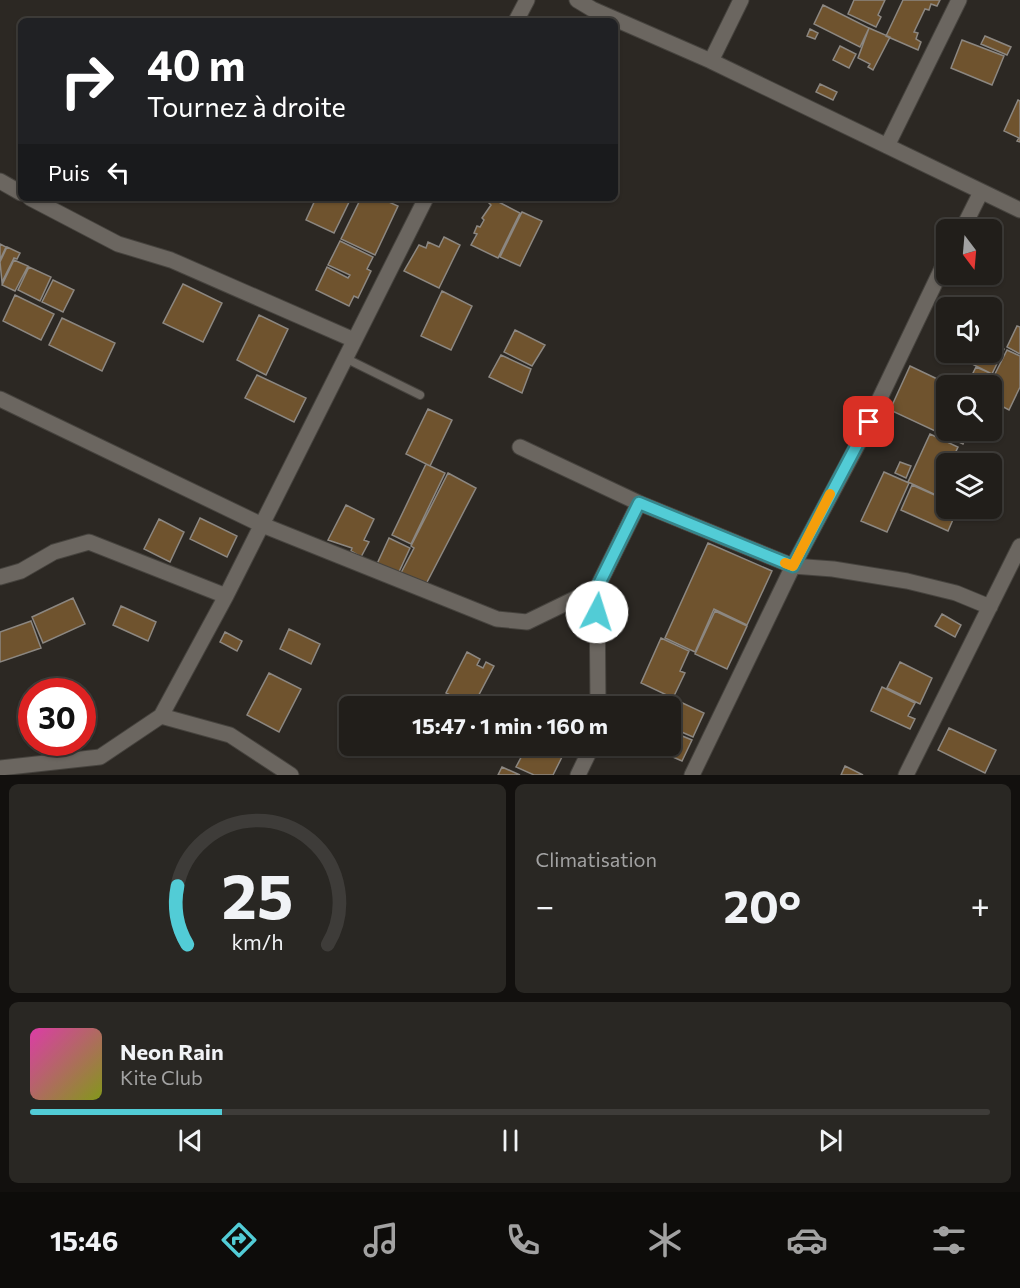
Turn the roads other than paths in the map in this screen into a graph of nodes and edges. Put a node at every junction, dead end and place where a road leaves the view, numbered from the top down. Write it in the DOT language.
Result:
graph roads {
  1 [pos="527,0"];
  2 [pos="577,0"];
  3 [pos="741,0"];
  4 [pos="959,0"];
  5 [pos="518,18"];
  6 [pos="613,18"];
  7 [pos="618,20"];
  8 [pos="711,60"];
  9 [pos="887,146"];
  10 [pos="0,181"];
  11 [pos="18,191"];
  12 [pos="981,192"];
  13 [pos="36,201"];
  14 [pos="424,201"];
  15 [pos="1020,210"];
  16 [pos="968,219"];
  17 [pos="936,281"];
  18 [pos="354,340"];
  19 [pos="345,358"];
  20 [pos="420,395"];
  21 [pos="0,399"];
  22 [pos="520,447"];
  23 [pos="639,503"];
  24 [pos="260,524"];
  25 [pos="1020,546"];
  26 [pos="793,566"];
  27 [pos="0,577"];
  28 [pos="597,588"];
  29 [pos="226,596"];
  30 [pos="990,607"];
  31 [pos="598,696"];
  32 [pos="161,716"];
  33 [pos="587,756"];
  34 [pos="0,768"];
  35 [pos="291,775"];
  36 [pos="578,775"];
  37 [pos="692,775"];
  38 [pos="906,775"];
  1 -- 5 [label="street"];
  2 -- 6 [label="street"];
  3 -- 8 [label="street"];
  4 -- 9 [label="street"];
  7 -- 8 [label="street"];
  8 -- 9 [label="street"];
  9 -- 12 [label="street"];
  10 -- 11 [label="street"];
  12 -- 15 [label="street"];
  12 -- 16 [label="street"];
  13 -- 18 [label="street"];
  14 -- 18 [label="street"];
  17 -- 26 [label="street"];
  18 -- 19 [label="street"];
  19 -- 20 [label="lane"];
  19 -- 24 [label="street"];
  21 -- 24 [label="street"];
  22 -- 23 [label="street"];
  23 -- 26 [label="street"];
  23 -- 28 [label="street"];
  24 -- 28 [label="street"];
  24 -- 29 [label="street"];
  25 -- 30 [label="street"];
  26 -- 30 [label="street"];
  26 -- 37 [label="street"];
  27 -- 29 [label="street"];
  28 -- 31 [label="street"];
  29 -- 32 [label="street"];
  30 -- 38 [label="street"];
  32 -- 34 [label="street"];
  32 -- 35 [label="street"];
  33 -- 36 [label="street"];
}
